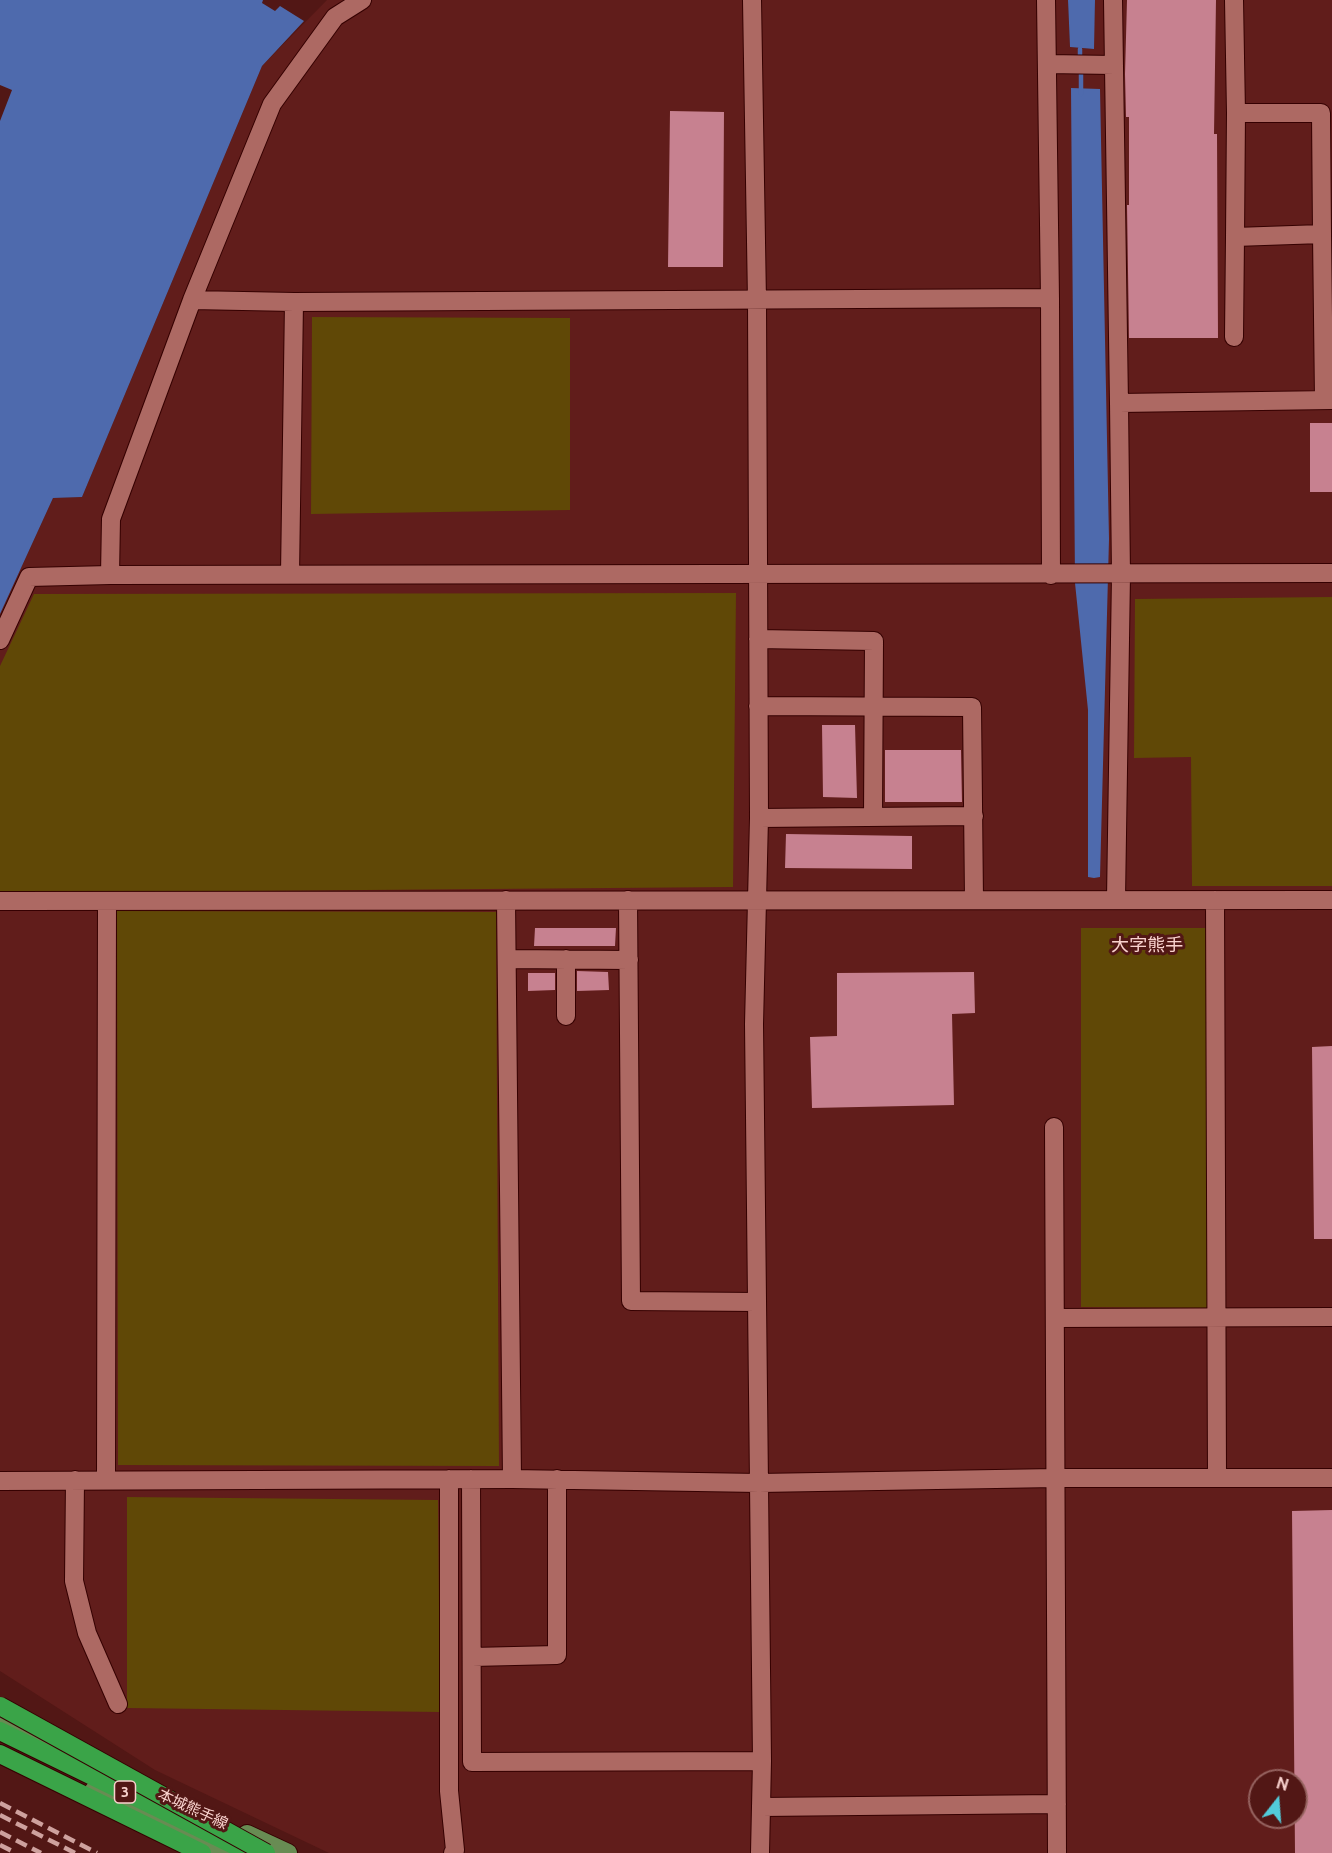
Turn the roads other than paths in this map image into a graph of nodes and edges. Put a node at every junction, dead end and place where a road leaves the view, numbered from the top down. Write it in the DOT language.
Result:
graph roads {
  1 [pos="362,0"];
  2 [pos="752,0"];
  3 [pos="1046,0"];
  4 [pos="1113,0"];
  5 [pos="1234,0"];
  6 [pos="1047,64"];
  7 [pos="1114,65"];
  8 [pos="1236,113"];
  9 [pos="1235,237"];
  10 [pos="1326,241"];
  11 [pos="1050,298"];
  12 [pos="192,300"];
  13 [pos="757,301"];
  14 [pos="294,302"];
  15 [pos="1234,337"];
  16 [pos="1328,400"];
  17 [pos="1119,403"];
  18 [pos="1332,573"];
  19 [pos="290,574"];
  20 [pos="110,575"];
  21 [pos="758,575"];
  22 [pos="1051,575"];
  23 [pos="1118,575"];
  24 [pos="758,639"];
  25 [pos="0,640"];
  26 [pos="758,706"];
  27 [pos="872,707"];
  28 [pos="974,816"];
  29 [pos="873,817"];
  30 [pos="759,818"];
  31 [pos="757,899"];
  32 [pos="1116,899"];
  33 [pos="506,900"];
  34 [pos="628,900"];
  35 [pos="974,900"];
  36 [pos="1215,900"];
  37 [pos="1332,900"];
  38 [pos="0,901"];
  39 [pos="107,901"];
  40 [pos="507,959"];
  41 [pos="566,959"];
  42 [pos="629,960"];
  43 [pos="566,1016"];
  44 [pos="1054,1127"];
  45 [pos="757,1302"];
  46 [pos="1054,1317"];
  47 [pos="1216,1317"];
  48 [pos="1332,1317"];
  49 [pos="1055,1478"];
  50 [pos="1217,1478"];
  51 [pos="1332,1478"];
  52 [pos="449,1479"];
  53 [pos="471,1479"];
  54 [pos="512,1479"];
  55 [pos="557,1479"];
  56 [pos="75,1480"];
  57 [pos="106,1480"];
  58 [pos="0,1481"];
  59 [pos="759,1484"];
  60 [pos="472,1657"];
  61 [pos="118,1704"];
  62 [pos="0,1706"];
  63 [pos="0,1720"];
  64 [pos="0,1731"];
  65 [pos="0,1745"];
  66 [pos="0,1754"];
  67 [pos="762,1761"];
  68 [pos="1057,1804"];
  69 [pos="761,1807"];
  70 [pos="202,1853"];
  71 [pos="224,1853"];
  72 [pos="250,1853"];
  73 [pos="266,1853"];
  74 [pos="288,1853"];
  75 [pos="453,1853"];
  76 [pos="760,1853"];
  77 [pos="1057,1853"];
  1 -- 12 [label="street"];
  2 -- 13 [label="street"];
  3 -- 6 [label="street"];
  4 -- 7 [label="street"];
  5 -- 8 [label="street"];
  6 -- 7 [label="street"];
  6 -- 11 [label="street"];
  7 -- 17 [label="street"];
  8 -- 9 [label="street"];
  8 -- 10 [label="street"];
  9 -- 10 [label="street"];
  9 -- 15 [label="street"];
  10 -- 16 [label="street"];
  11 -- 13 [label="street"];
  11 -- 22 [label="street"];
  12 -- 14 [label="street"];
  12 -- 20 [label="street"];
  13 -- 14 [label="street"];
  13 -- 21 [label="street"];
  14 -- 19 [label="street"];
  16 -- 17 [label="street"];
  17 -- 23 [label="street"];
  18 -- 23 [label="street"];
  19 -- 20 [label="street"];
  19 -- 21 [label="street"];
  20 -- 25 [label="street"];
  21 -- 22 [label="street"];
  21 -- 24 [label="street"];
  22 -- 23 [label="street"];
  23 -- 32 [label="street"];
  24 -- 26 [label="street"];
  24 -- 27 [label="street"];
  26 -- 27 [label="street"];
  26 -- 30 [label="street"];
  27 -- 28 [label="street"];
  27 -- 29 [label="street"];
  28 -- 29 [label="street"];
  28 -- 35 [label="street"];
  29 -- 30 [label="street"];
  30 -- 31 [label="street"];
  31 -- 34 [label="street"];
  31 -- 35 [label="street"];
  31 -- 45 [label="street"];
  32 -- 35 [label="street"];
  32 -- 36 [label="street"];
  33 -- 34 [label="street"];
  33 -- 39 [label="street"];
  33 -- 40 [label="street"];
  34 -- 42 [label="street"];
  36 -- 37 [label="street"];
  36 -- 47 [label="street"];
  38 -- 39 [label="street"];
  39 -- 57 [label="street"];
  40 -- 41 [label="street"];
  40 -- 54 [label="street"];
  41 -- 42 [label="street"];
  41 -- 43 [label="street"];
  42 -- 45 [label="street"];
  44 -- 46 [label="street"];
  45 -- 59 [label="street"];
  46 -- 47 [label="street"];
  46 -- 49 [label="street"];
  47 -- 48 [label="street"];
  47 -- 50 [label="street"];
  49 -- 50 [label="street"];
  49 -- 59 [label="street"];
  49 -- 68 [label="street"];
  50 -- 51 [label="street"];
  52 -- 53 [label="street"];
  52 -- 57 [label="street"];
  52 -- 75 [label="street"];
  53 -- 54 [label="street"];
  53 -- 60 [label="street"];
  54 -- 55 [label="street"];
  55 -- 59 [label="street"];
  55 -- 60 [label="street"];
  56 -- 57 [label="street"];
  56 -- 58 [label="street"];
  56 -- 61 [label="street"];
  59 -- 67 [label="street"];
  60 -- 67 [label="street"];
  62 -- 73 [label="highway, bridge"];
  63 -- 74 [label="main road, 本城熊手線"];
  64 -- 72 [label="highway, 3"];
  65 -- 71 [label="main road, 本城熊手線"];
  66 -- 70 [label="highway, 3"];
  67 -- 69 [label="street"];
  68 -- 69 [label="street"];
  68 -- 77 [label="street"];
  69 -- 76 [label="street"];
}
